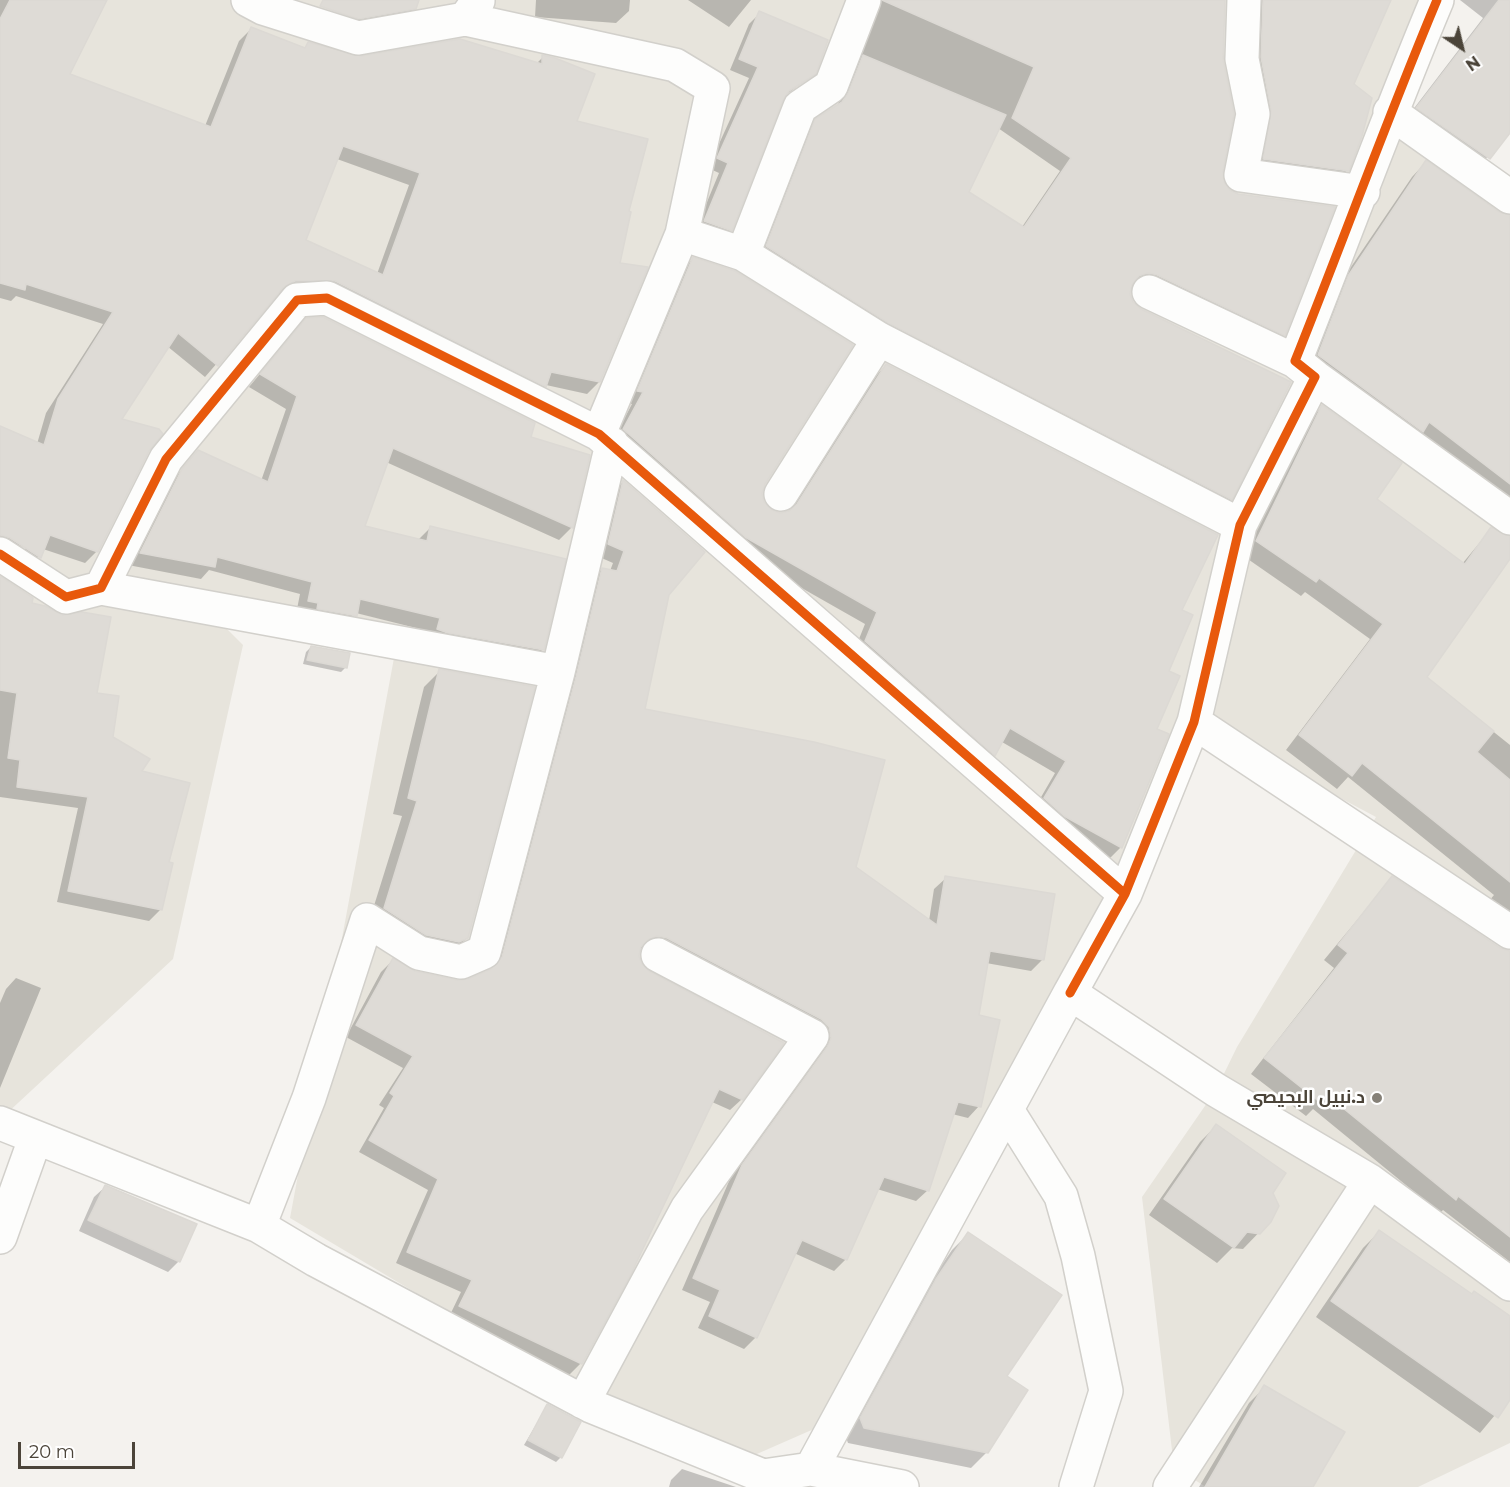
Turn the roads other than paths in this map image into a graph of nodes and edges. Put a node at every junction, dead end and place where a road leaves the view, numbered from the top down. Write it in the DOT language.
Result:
graph roads {
  1 [pos="248,0"];
  2 [pos="864,0"];
  3 [pos="1244,0"];
  4 [pos="1437,0"];
  5 [pos="472,9"];
  6 [pos="1390,112"];
  7 [pos="1363,192"];
  8 [pos="1510,197"];
  9 [pos="682,234"];
  10 [pos="743,254"];
  11 [pos="1149,292"];
  12 [pos="879,339"];
  13 [pos="1305,369"];
  14 [pos="605,439"];
  15 [pos="781,494"];
  16 [pos="1510,518"];
  17 [pos="1240,525"];
  18 [pos="0,554"];
  19 [pos="101,588"];
  20 [pos="558,672"];
  21 [pos="1194,722"];
  22 [pos="1125,894"];
  23 [pos="1510,932"];
  24 [pos="658,955"];
  25 [pos="1070,993"];
  26 [pos="1007,1110"];
  27 [pos="0,1123"];
  28 [pos="35,1139"];
  29 [pos="1370,1181"];
  30 [pos="259,1226"];
  31 [pos="0,1237"];
  32 [pos="1510,1284"];
  33 [pos="583,1402"];
  34 [pos="811,1469"];
  35 [pos="902,1487"];
  36 [pos="1076,1487"];
  37 [pos="1170,1487"];
  1 -- 5 [label="street"];
  2 -- 10 [label="street"];
  3 -- 7 [label="street"];
  4 -- 6 [label="street"];
  5 -- 9 [label="street"];
  6 -- 7 [label="street"];
  6 -- 8 [label="street"];
  7 -- 13 [label="street"];
  9 -- 10 [label="street"];
  9 -- 14 [label="street"];
  10 -- 12 [label="street"];
  11 -- 13 [label="street"];
  12 -- 15 [label="street"];
  12 -- 17 [label="street"];
  13 -- 16 [label="street"];
  13 -- 17 [label="street"];
  14 -- 19 [label="street"];
  14 -- 20 [label="street"];
  14 -- 22 [label="street"];
  17 -- 21 [label="street"];
  18 -- 19 [label="street"];
  19 -- 20 [label="street"];
  20 -- 30 [label="street"];
  21 -- 22 [label="street"];
  21 -- 23 [label="street"];
  22 -- 25 [label="street"];
  24 -- 33 [label="street"];
  25 -- 26 [label="street"];
  25 -- 29 [label="street"];
  26 -- 34 [label="street"];
  26 -- 36 [label="street"];
  27 -- 28 [label="street"];
  28 -- 30 [label="street"];
  28 -- 31 [label="street"];
  29 -- 32 [label="street"];
  29 -- 37 [label="street"];
  30 -- 33 [label="street"];
  33 -- 34 [label="street"];
  34 -- 35 [label="street"];
}
